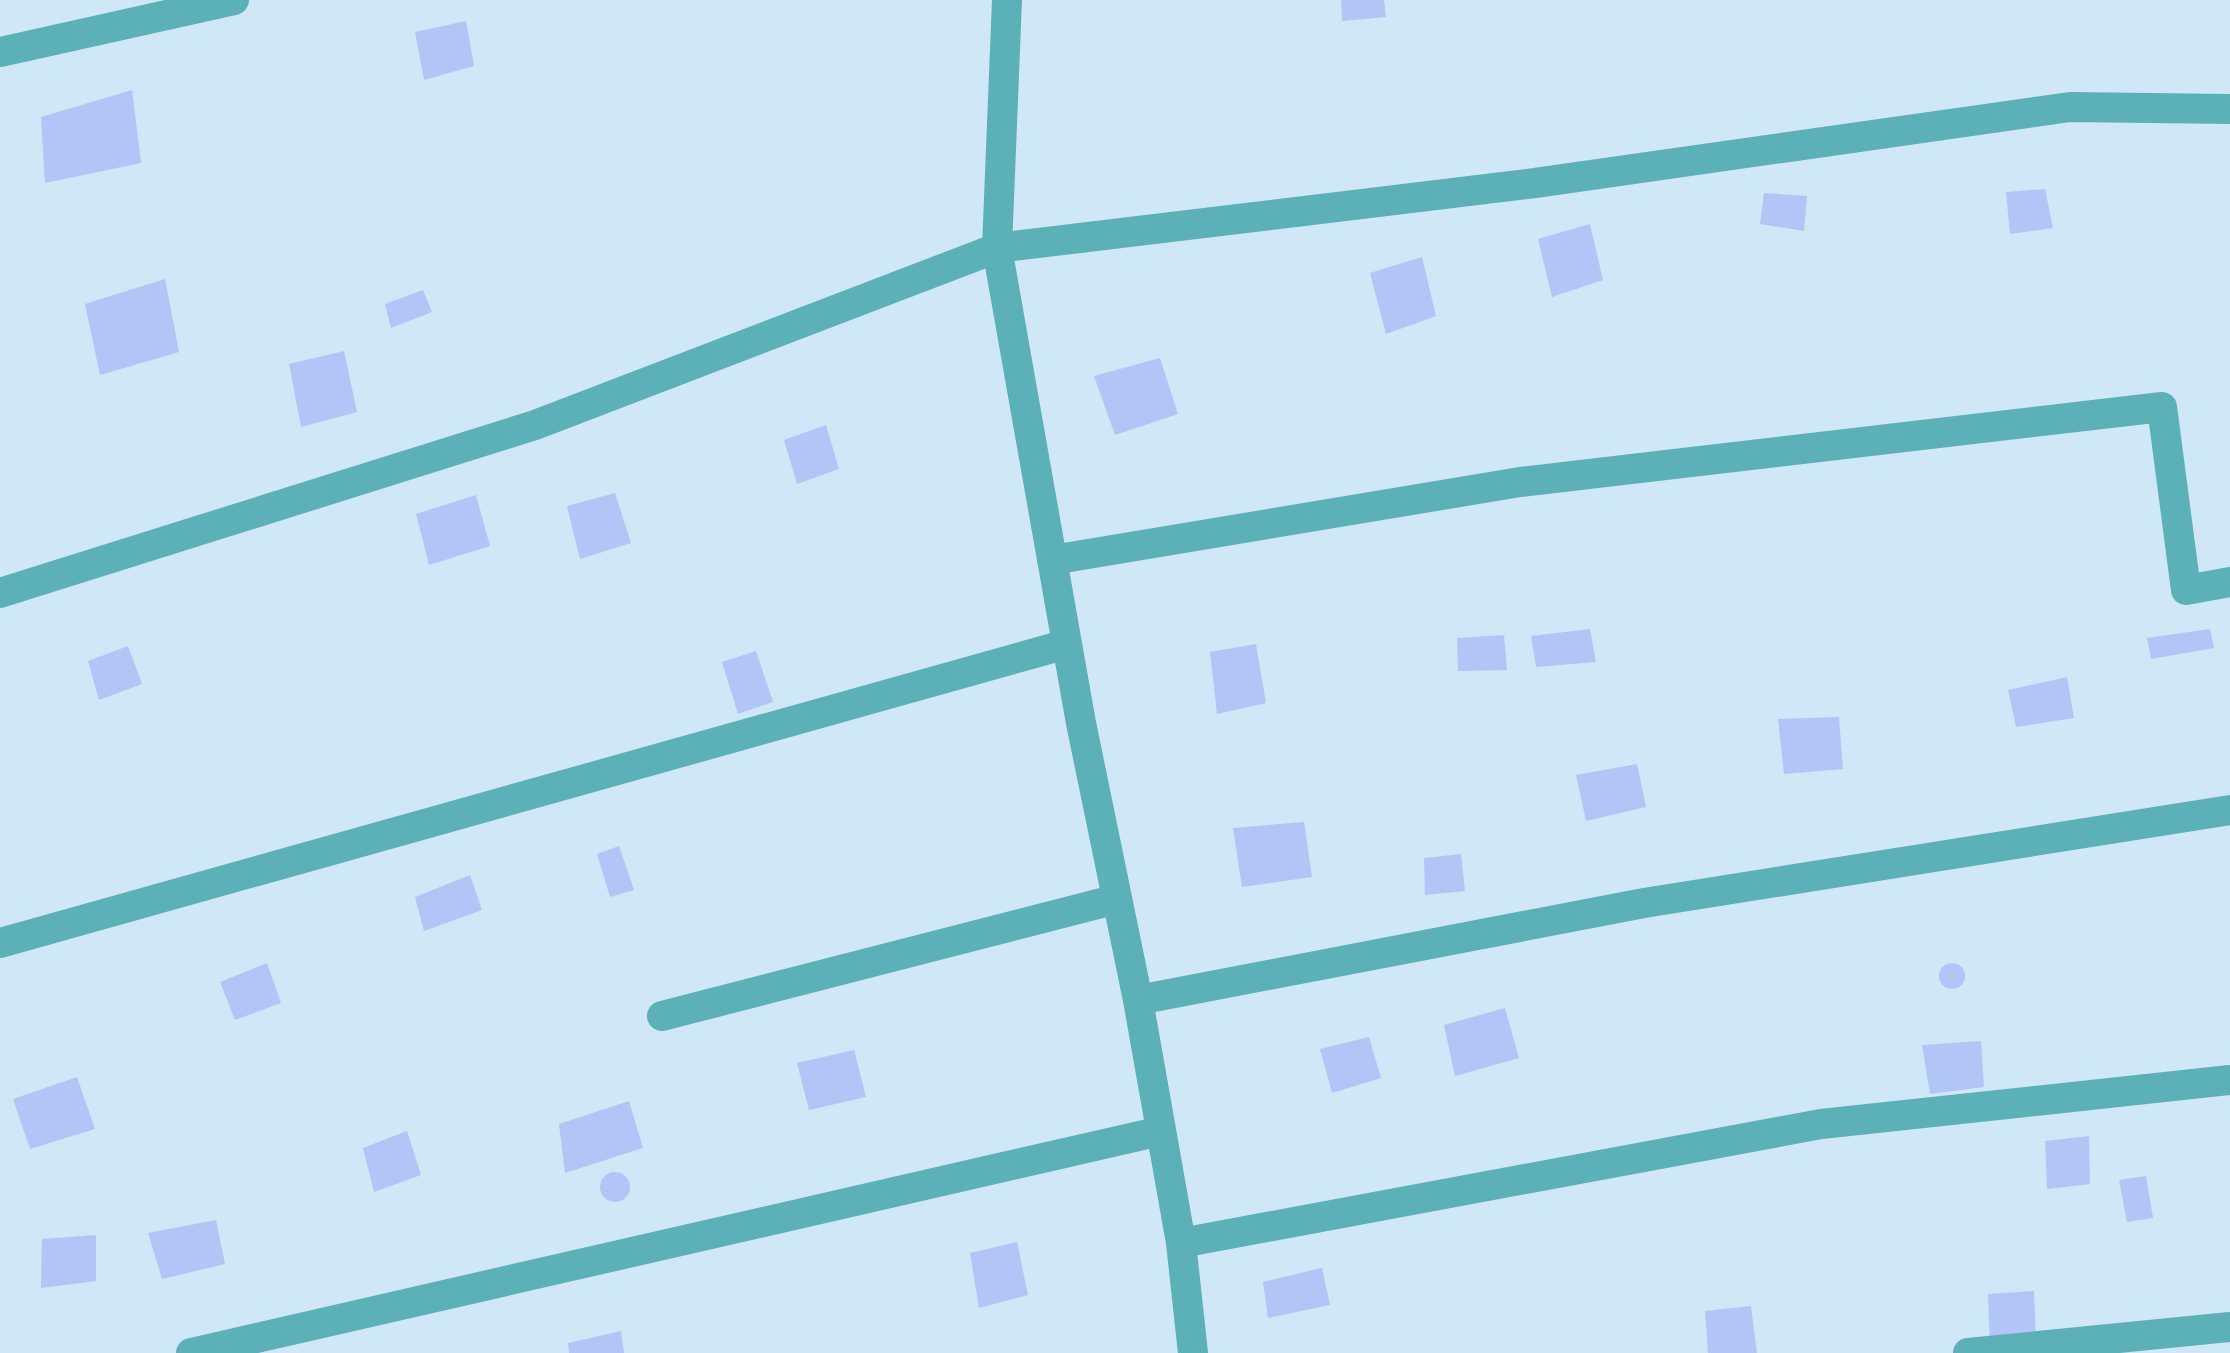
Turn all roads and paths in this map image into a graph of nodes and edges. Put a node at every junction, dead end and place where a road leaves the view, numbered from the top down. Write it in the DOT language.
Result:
graph roads {
  1 [pos="234,0"];
  2 [pos="1007,0"];
  3 [pos="0,52"];
  4 [pos="2230,109"];
  5 [pos="996,248"];
  6 [pos="1052,560"];
  7 [pos="2230,582"];
  8 [pos="0,593"];
  9 [pos="1067,644"];
  10 [pos="2230,810"];
  11 [pos="1117,899"];
  12 [pos="0,943"];
  13 [pos="1138,1000"];
  14 [pos="662,1016"];
  15 [pos="2230,1080"];
  16 [pos="1161,1131"];
  17 [pos="1181,1243"];
  18 [pos="2230,1327"];
  19 [pos="191,1353"];
  20 [pos="1193,1353"];
  21 [pos="1968,1353"];
  1 -- 3 [label="street"];
  2 -- 5 [label="street"];
  4 -- 5 [label="street"];
  5 -- 6 [label="street"];
  5 -- 8 [label="street"];
  6 -- 7 [label="street"];
  6 -- 9 [label="street"];
  9 -- 11 [label="street"];
  9 -- 12 [label="street"];
  10 -- 13 [label="street"];
  11 -- 13 [label="street"];
  11 -- 14 [label="street"];
  13 -- 16 [label="street"];
  15 -- 17 [label="street"];
  16 -- 17 [label="street"];
  16 -- 19 [label="street"];
  17 -- 20 [label="street"];
  18 -- 21 [label="street"];
}
